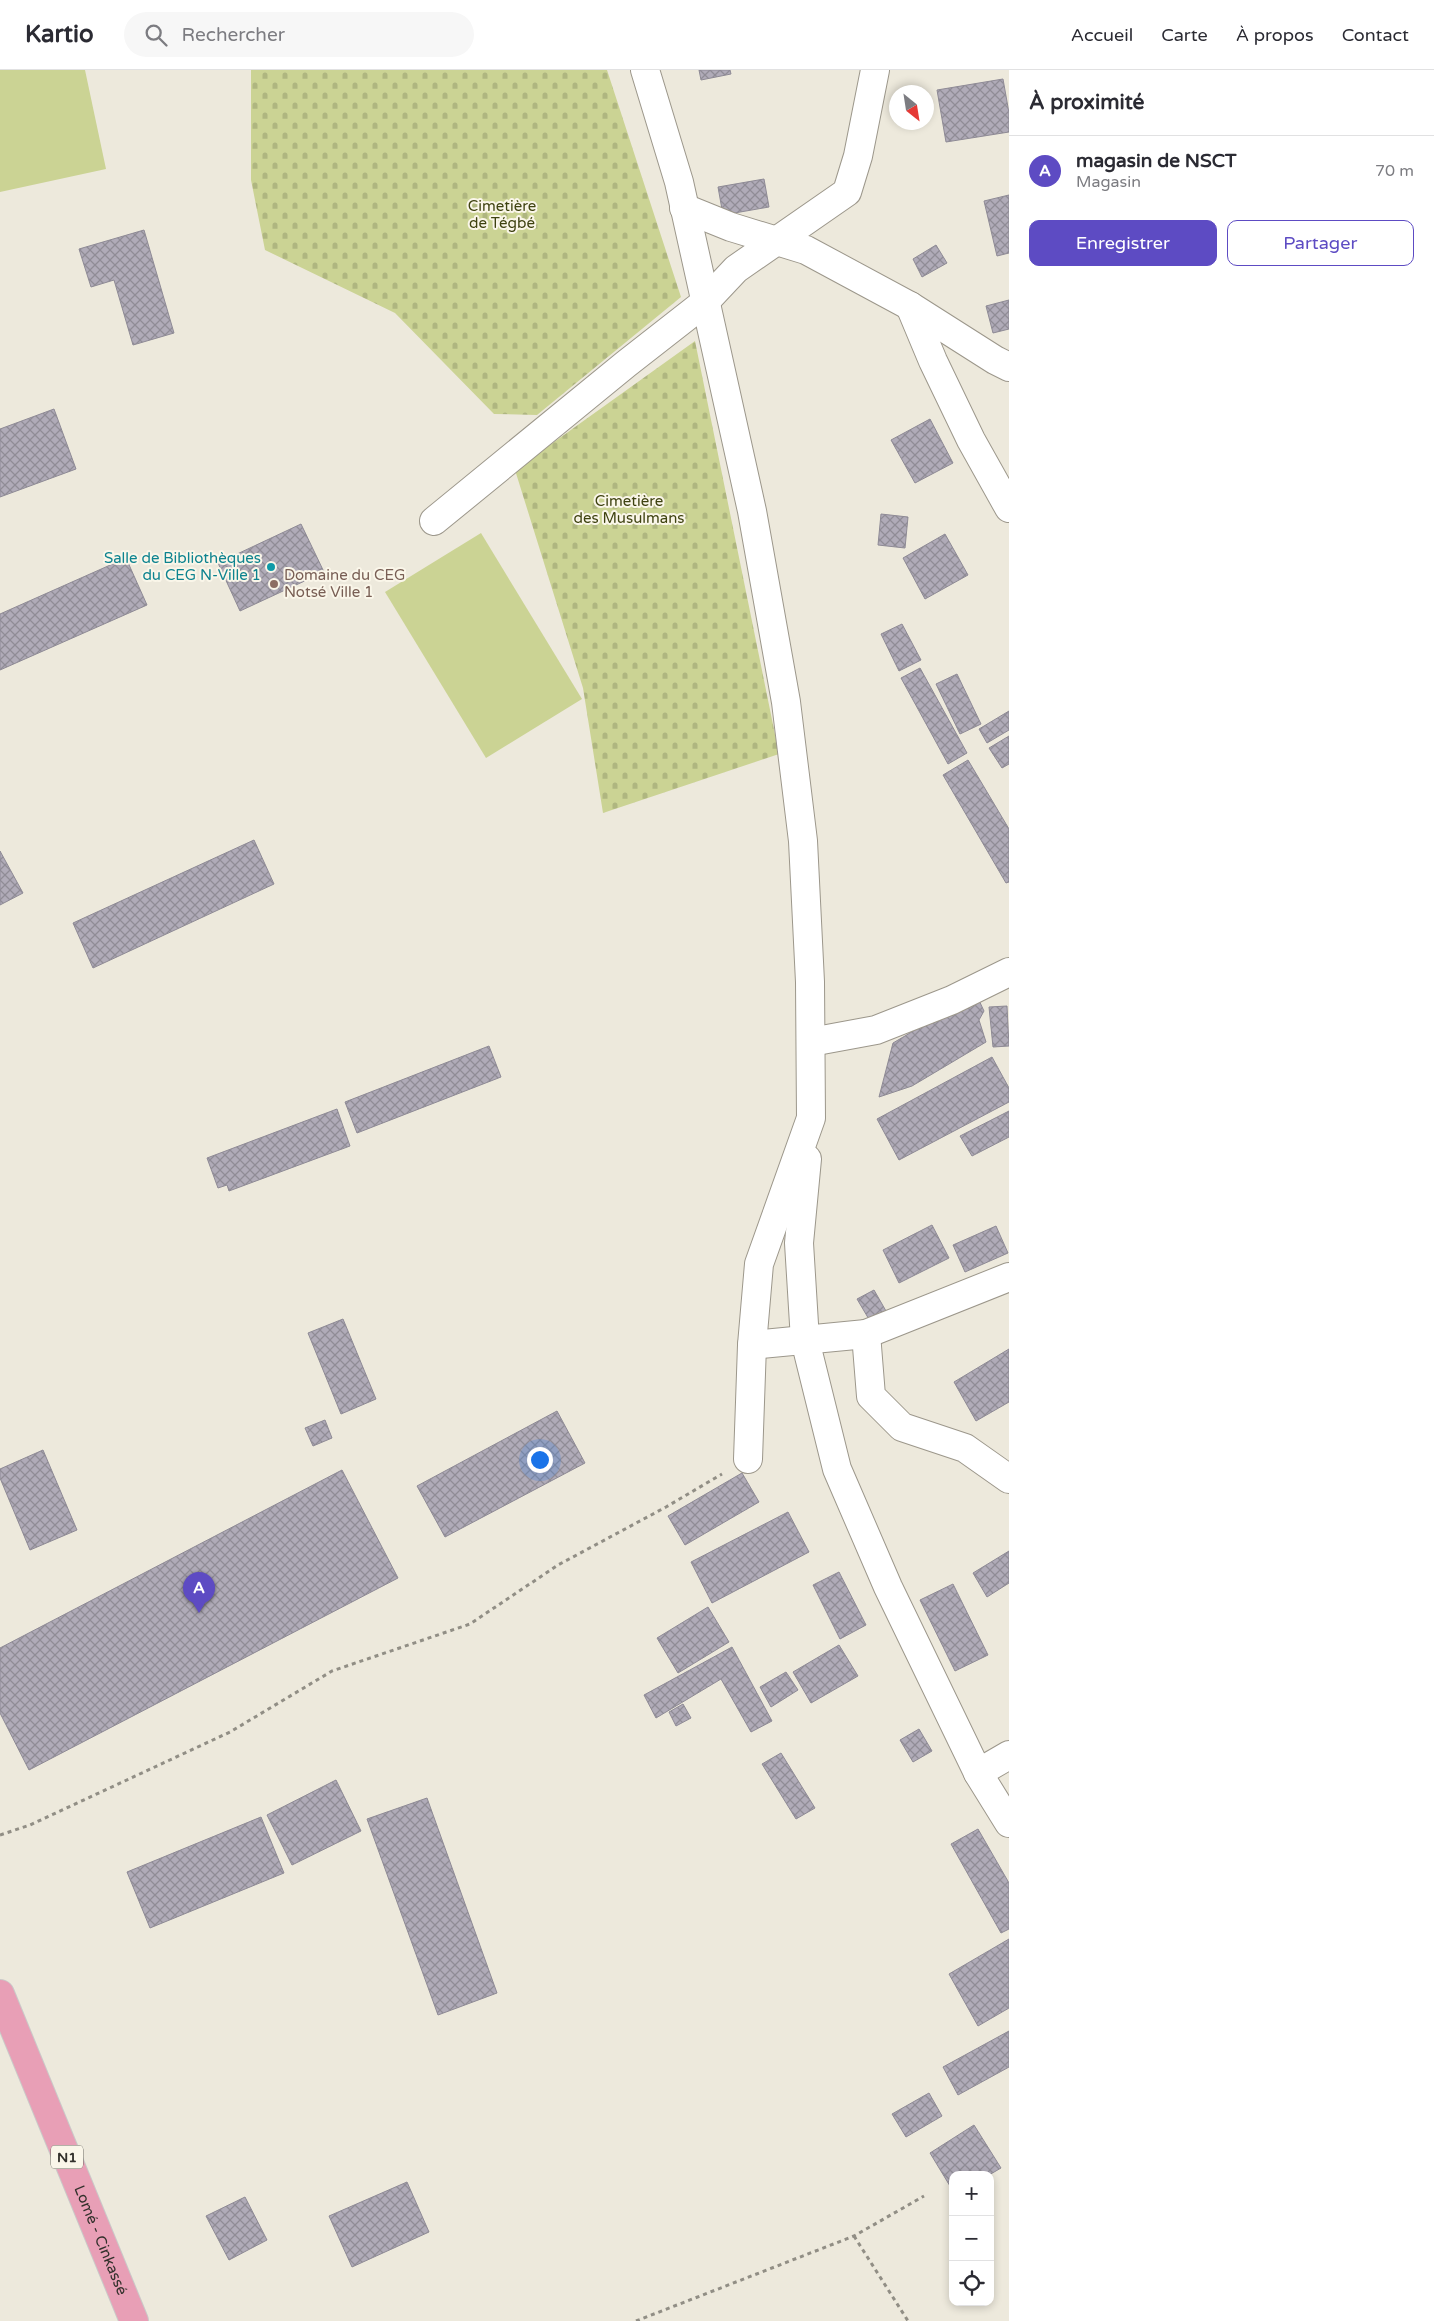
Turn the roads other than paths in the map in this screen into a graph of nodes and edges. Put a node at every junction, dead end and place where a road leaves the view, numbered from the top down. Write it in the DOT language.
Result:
graph roads {
  1 [pos="644,70"];
  2 [pos="875,70"];
  3 [pos="684,208"];
  4 [pos="777,241"];
  5 [pos="704,303"];
  6 [pos="910,306"];
  7 [pos="1009,367"];
  8 [pos="1009,508"];
  9 [pos="434,521"];
  10 [pos="1009,972"];
  11 [pos="810,1042"];
  12 [pos="811,1118"];
  13 [pos="1009,1277"];
  14 [pos="866,1334"];
  15 [pos="805,1340"];
  16 [pos="752,1345"];
  17 [pos="748,1459"];
  18 [pos="1009,1479"];
  19 [pos="1009,1755"];
  20 [pos="978,1773"];
  21 [pos="1009,1823"];
  22 [pos="0,1994"];
  23 [pos="134,2321"];
  1 -- 3 [label="street"];
  2 -- 4 [label="street"];
  3 -- 4 [label="street"];
  3 -- 5 [label="street"];
  4 -- 5 [label="street"];
  4 -- 6 [label="street"];
  5 -- 9 [label="street"];
  5 -- 11 [label="street"];
  6 -- 7 [label="street"];
  6 -- 8 [label="street"];
  10 -- 11 [label="street"];
  11 -- 12 [label="street"];
  12 -- 15 [label="street"];
  12 -- 16 [label="street"];
  13 -- 14 [label="street"];
  14 -- 15 [label="street"];
  14 -- 18 [label="street"];
  15 -- 16 [label="street"];
  15 -- 20 [label="street"];
  16 -- 17 [label="street"];
  19 -- 20 [label="street"];
  20 -- 21 [label="street"];
  22 -- 23 [label="highway, Lomé - Cinkassé / N1"];
}
